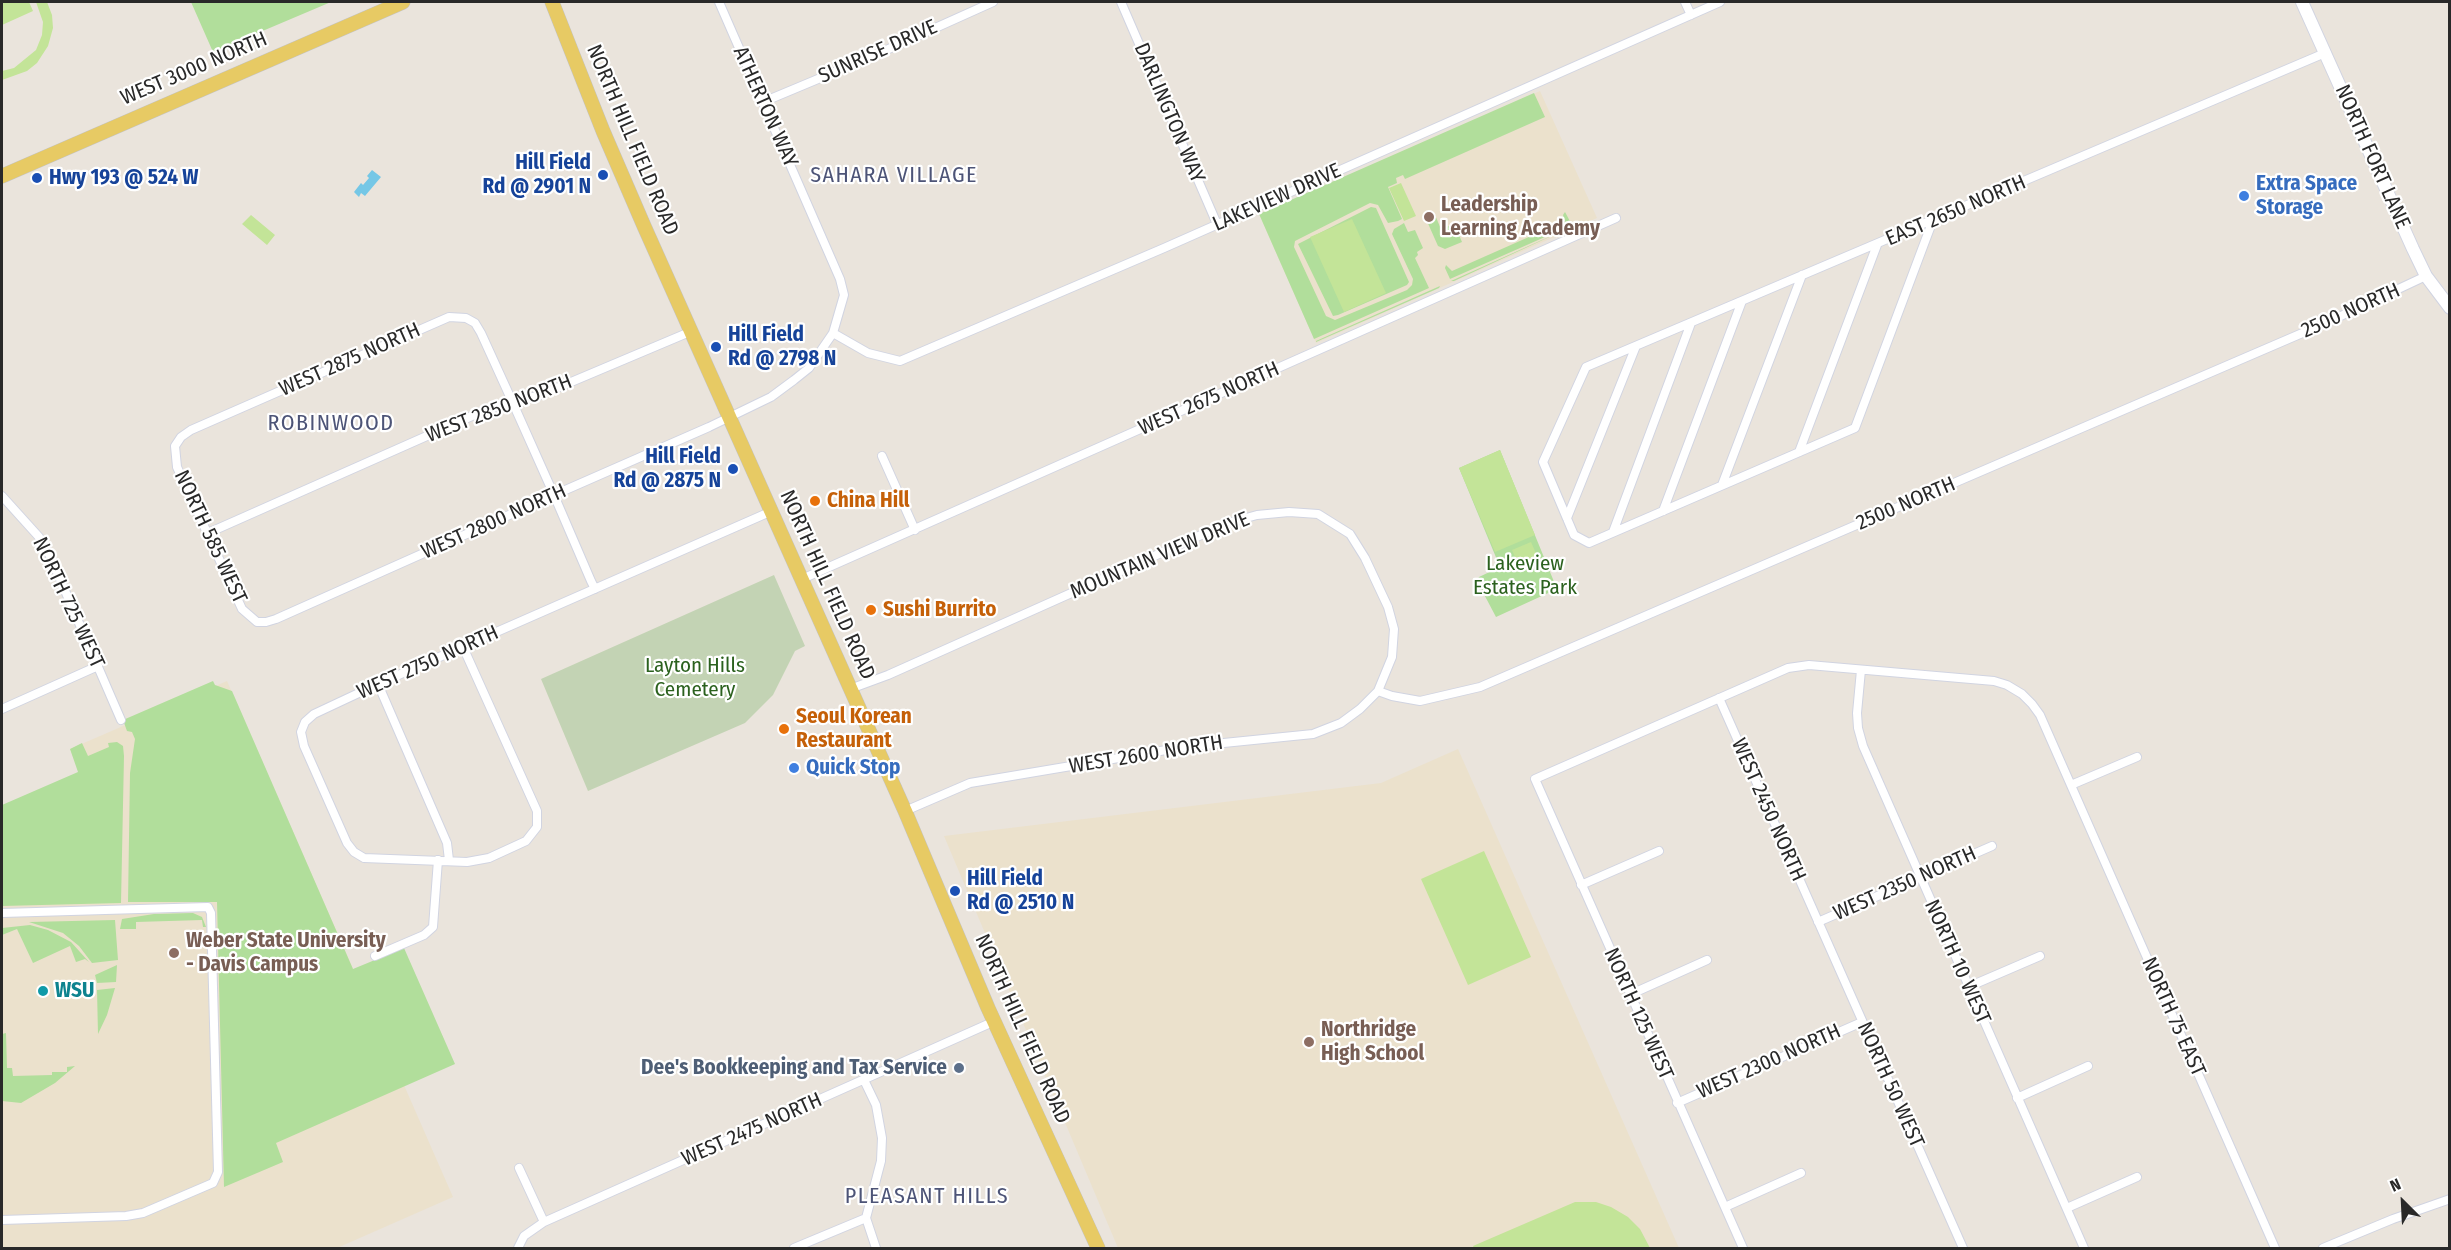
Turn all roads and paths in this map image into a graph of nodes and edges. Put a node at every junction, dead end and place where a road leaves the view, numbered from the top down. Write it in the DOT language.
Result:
graph roads {
  1 [pos="404,2"];
  2 [pos="539,2"];
  3 [pos="552,2"];
  4 [pos="560,2"];
  5 [pos="719,2"];
  6 [pos="993,2"];
  7 [pos="1121,2"];
  8 [pos="1685,2"];
  9 [pos="1720,2"];
  10 [pos="2302,2"];
  11 [pos="1691,15"];
  12 [pos="558,17"];
  13 [pos="2325,53"];
  14 [pos="763,102"];
  15 [pos="2,176"];
  16 [pos="1616,218"];
  17 [pos="1933,220"];
  18 [pos="1217,224"];
  19 [pos="1877,245"];
  20 [pos="1802,275"];
  21 [pos="2426,276"];
  22 [pos="840,279"];
  23 [pos="1742,301"];
  24 [pos="2450,308"];
  25 [pos="1691,323"];
  26 [pos="692,331"];
  27 [pos="833,333"];
  28 [pos="1636,346"];
  29 [pos="512,401"];
  30 [pos="729,417"];
  31 [pos="174,446"];
  32 [pos="1799,452"];
  33 [pos="882,456"];
  34 [pos="1722,485"];
  35 [pos="554,495"];
  36 [pos="2,496"];
  37 [pos="772,511"];
  38 [pos="1663,511"];
  39 [pos="1567,518"];
  40 [pos="915,530"];
  41 [pos="1613,532"];
  42 [pos="208,533"];
  43 [pos="801,579"];
  44 [pos="595,589"];
  45 [pos="258,622"];
  46 [pos="463,647"];
  47 [pos="98,666"];
  48 [pos="1861,670"];
  49 [pos="378,684"];
  50 [pos="850,689"];
  51 [pos="1378,690"];
  52 [pos="1719,698"];
  53 [pos="2,709"];
  54 [pos="121,720"];
  55 [pos="2137,757"];
  56 [pos="2071,785"];
  57 [pos="905,811"];
  58 [pos="1992,846"];
  59 [pos="1659,851"];
  60 [pos="438,860"];
  61 [pos="449,860"];
  62 [pos="1920,877"];
  63 [pos="1581,885"];
  64 [pos="2,914"];
  65 [pos="1818,922"];
  66 [pos="375,956"];
  67 [pos="2040,956"];
  68 [pos="1707,960"];
  69 [pos="1968,987"];
  70 [pos="1629,995"];
  71 [pos="995,1021"];
  72 [pos="1862,1022"];
  73 [pos="2088,1066"];
  74 [pos="864,1080"];
  75 [pos="2017,1098"];
  76 [pos="1677,1103"];
  77 [pos="519,1168"];
  78 [pos="1801,1173"];
  79 [pos="2137,1177"];
  80 [pos="2450,1199"];
  81 [pos="1725,1207"];
  82 [pos="2067,1208"];
  83 [pos="866,1218"];
  84 [pos="2,1220"];
  85 [pos="544,1222"];
  86 [pos="518,1248"];
  87 [pos="794,1248"];
  88 [pos="876,1248"];
  89 [pos="1098,1248"];
  90 [pos="1743,1248"];
  91 [pos="1963,1248"];
  92 [pos="2084,1248"];
  93 [pos="2275,1248"];
  94 [pos="2323,1248"];
  1 -- 15 [label="main road, WEST 3000 NORTH"];
  2 -- 12 [label="main road"];
  3 -- 12 [label="main road, NORTH HILL FIELD ROAD"];
  4 -- 12 [label="main road"];
  5 -- 14 [label="street, ATHERTON WAY"];
  6 -- 14 [label="street, SUNRISE DRIVE"];
  7 -- 18 [label="street, DARLINGTON WAY"];
  8 -- 11 [label="street"];
  9 -- 11 [label="street, LAKEVIEW DRIVE"];
  10 -- 13 [label="street, NORTH FORT LANE"];
  11 -- 18 [label="street, LAKEVIEW DRIVE"];
  12 -- 26 [label="main road, NORTH HILL FIELD ROAD"];
  13 -- 17 [label="street, EAST 2650 NORTH"];
  13 -- 21 [label="street, NORTH FORT LANE"];
  14 -- 22 [label="street, ATHERTON WAY"];
  16 -- 40 [label="street, WEST 2675 NORTH"];
  17 -- 19 [label="street, EAST 2650 NORTH"];
  17 -- 32 [label="street"];
  18 -- 27 [label="street, LAKEVIEW DRIVE"];
  19 -- 20 [label="street, EAST 2650 NORTH"];
  19 -- 32 [label="street"];
  20 -- 23 [label="street, EAST 2650 NORTH"];
  20 -- 34 [label="street"];
  21 -- 24 [label="street, NORTH FORT LANE"];
  21 -- 51 [label="street, 2500 NORTH"];
  22 -- 27 [label="street, WEST 2800 NORTH"];
  23 -- 25 [label="street, EAST 2650 NORTH"];
  23 -- 38 [label="street"];
  25 -- 28 [label="street, EAST 2650 NORTH"];
  25 -- 41 [label="street"];
  26 -- 29 [label="street, WEST 2850 NORTH"];
  26 -- 30 [label="main road, NORTH HILL FIELD ROAD"];
  27 -- 30 [label="street, WEST 2800 NORTH"];
  28 -- 39 [label="street"];
  28 -- 39 [label="street, EAST 2650 NORTH"];
  29 -- 31 [label="street, WEST 2875 NORTH"];
  29 -- 35 [label="street"];
  29 -- 42 [label="street, WEST 2850 NORTH"];
  30 -- 35 [label="street, WEST 2800 NORTH"];
  30 -- 37 [label="main road, NORTH HILL FIELD ROAD"];
  31 -- 42 [label="street, NORTH 585 WEST"];
  32 -- 34 [label="street"];
  33 -- 40 [label="street"];
  34 -- 38 [label="street"];
  35 -- 44 [label="street"];
  35 -- 45 [label="street, WEST 2800 NORTH"];
  36 -- 47 [label="street, NORTH 725 WEST"];
  37 -- 43 [label="main road, NORTH HILL FIELD ROAD"];
  37 -- 44 [label="street, WEST 2750 NORTH"];
  38 -- 41 [label="street"];
  39 -- 41 [label="street"];
  40 -- 43 [label="street, WEST 2675 NORTH"];
  42 -- 45 [label="street, NORTH 585 WEST"];
  43 -- 50 [label="main road, NORTH HILL FIELD ROAD"];
  44 -- 46 [label="street, WEST 2750 NORTH"];
  46 -- 49 [label="street, WEST 2750 NORTH"];
  46 -- 61 [label="street, WEST 2750 NORTH"];
  47 -- 53 [label="street"];
  47 -- 54 [label="street, NORTH 725 WEST"];
  48 -- 52 [label="street"];
  48 -- 56 [label="street, NORTH 75 EAST"];
  48 -- 62 [label="street, NORTH 10 WEST"];
  49 -- 60 [label="street, WEST 2750 NORTH"];
  49 -- 61 [label="street"];
  50 -- 51 [label="street, MOUNTAIN VIEW DRIVE"];
  50 -- 57 [label="main road, NORTH HILL FIELD ROAD"];
  51 -- 57 [label="street, WEST 2600 NORTH"];
  52 -- 63 [label="street, NORTH 125 WEST"];
  52 -- 65 [label="street, WEST 2450 NORTH"];
  55 -- 56 [label="street"];
  56 -- 93 [label="street, NORTH 75 EAST"];
  57 -- 71 [label="main road, NORTH HILL FIELD ROAD"];
  58 -- 62 [label="street, WEST 2350 NORTH"];
  59 -- 63 [label="street"];
  60 -- 61 [label="street, WEST 2750 NORTH"];
  60 -- 66 [label="street"];
  62 -- 65 [label="street, WEST 2350 NORTH"];
  62 -- 69 [label="street, NORTH 10 WEST"];
  63 -- 70 [label="street, NORTH 125 WEST"];
  64 -- 84 [label="street"];
  65 -- 72 [label="street, NORTH 50 WEST"];
  67 -- 69 [label="street"];
  68 -- 70 [label="street"];
  69 -- 75 [label="street, NORTH 10 WEST"];
  70 -- 76 [label="street, NORTH 125 WEST"];
  71 -- 74 [label="street, WEST 2475 NORTH"];
  71 -- 89 [label="main road, NORTH HILL FIELD ROAD"];
  72 -- 76 [label="street, WEST 2300 NORTH"];
  72 -- 91 [label="street, NORTH 50 WEST"];
  73 -- 75 [label="street"];
  74 -- 83 [label="street"];
  74 -- 85 [label="street, WEST 2475 NORTH"];
  75 -- 82 [label="street, NORTH 10 WEST"];
  76 -- 81 [label="street, NORTH 125 WEST"];
  77 -- 85 [label="street"];
  78 -- 81 [label="street"];
  79 -- 82 [label="street"];
  80 -- 94 [label="street"];
  81 -- 90 [label="street, NORTH 125 WEST"];
  82 -- 92 [label="street, NORTH 10 WEST"];
  83 -- 87 [label="street"];
  83 -- 88 [label="street"];
  85 -- 86 [label="street, WEST 2475 NORTH"];
}
